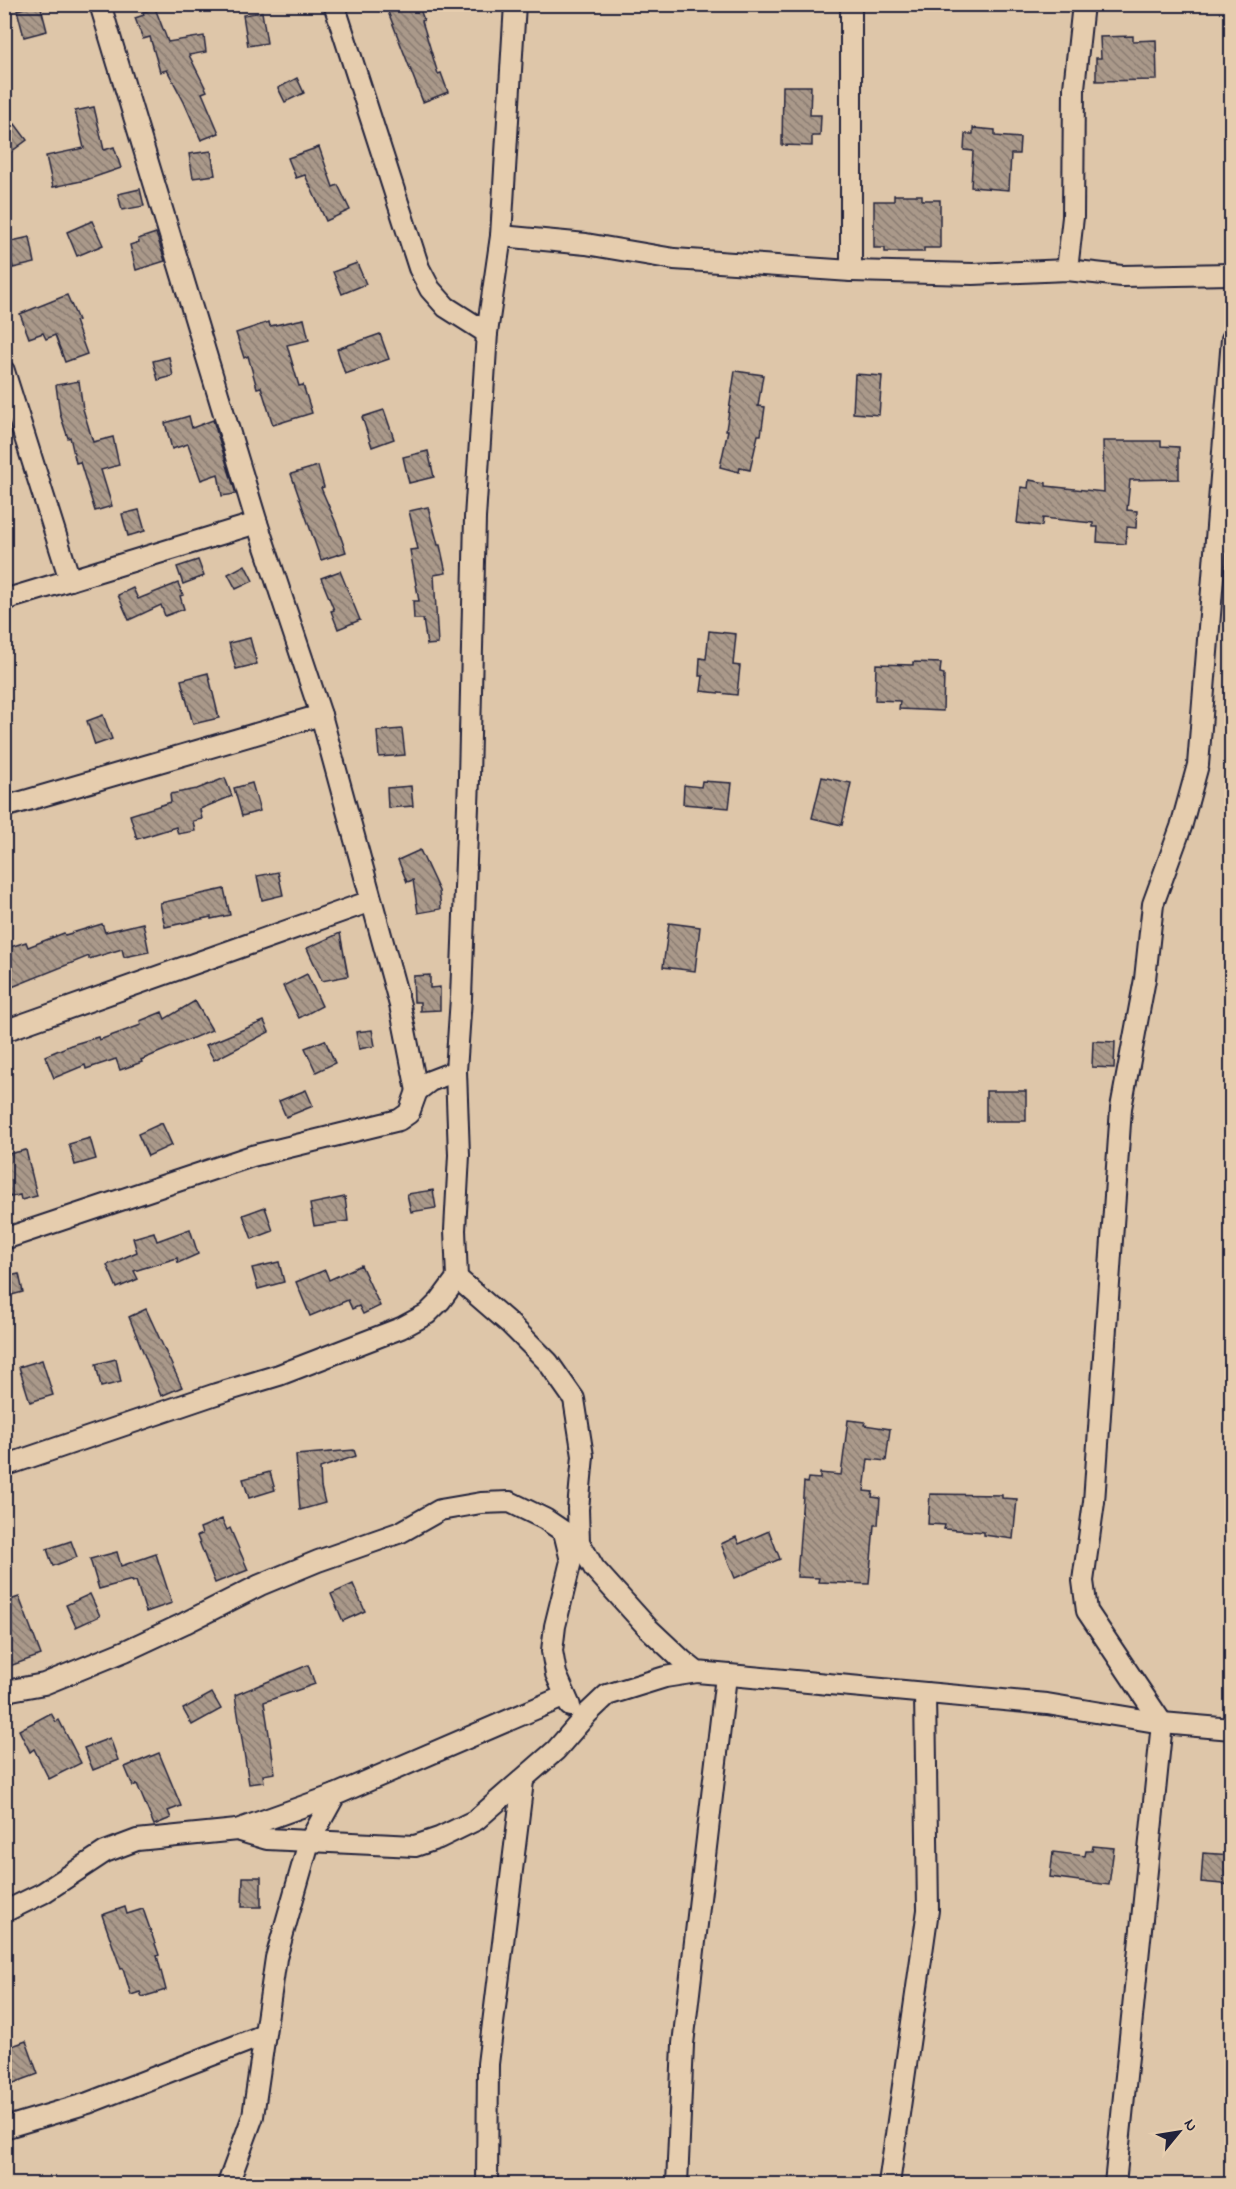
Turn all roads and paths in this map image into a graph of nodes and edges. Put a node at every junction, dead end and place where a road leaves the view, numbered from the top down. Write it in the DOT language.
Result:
graph roads {
  1 [pos="100,4"];
  2 [pos="334,4"];
  3 [pos="515,4"];
  4 [pos="851,4"];
  5 [pos="1083,4"];
  6 [pos="501,236"];
  7 [pos="851,270"];
  8 [pos="1067,270"];
  9 [pos="1232,273"];
  10 [pos="487,333"];
  11 [pos="1232,339"];
  12 [pos="4,371"];
  13 [pos="257,523"];
  14 [pos="70,580"];
  15 [pos="4,600"];
  16 [pos="321,715"];
  17 [pos="4,807"];
  18 [pos="371,901"];
  19 [pos="4,1031"];
  20 [pos="456,1071"];
  21 [pos="417,1091"];
  22 [pos="4,1239"];
  23 [pos="457,1278"];
  24 [pos="4,1466"];
  25 [pos="571,1537"];
  26 [pos="697,1672"];
  27 [pos="726,1676"];
  28 [pos="925,1693"];
  29 [pos="4,1694"];
  30 [pos="565,1696"];
  31 [pos="579,1723"];
  32 [pos="1162,1723"];
  33 [pos="1232,1729"];
  34 [pos="523,1781"];
  35 [pos="335,1795"];
  36 [pos="237,1830"];
  37 [pos="309,1842"];
  38 [pos="4,1912"];
  39 [pos="264,2035"];
  40 [pos="4,2128"];
  41 [pos="228,2184"];
  42 [pos="487,2184"];
  43 [pos="677,2184"];
  44 [pos="889,2184"];
  45 [pos="1115,2184"];
  1 -- 13 [label="street"];
  2 -- 10 [label="street"];
  3 -- 6 [label="street"];
  4 -- 7 [label="street"];
  5 -- 8 [label="street"];
  6 -- 7 [label="street"];
  6 -- 10 [label="street"];
  7 -- 8 [label="street"];
  8 -- 9 [label="street"];
  10 -- 20 [label="street"];
  11 -- 32 [label="street"];
  12 -- 14 [label="street"];
  13 -- 14 [label="street"];
  13 -- 16 [label="street"];
  14 -- 15 [label="street"];
  16 -- 17 [label="street"];
  16 -- 18 [label="street"];
  18 -- 19 [label="street"];
  18 -- 21 [label="street"];
  20 -- 21 [label="street"];
  20 -- 23 [label="street"];
  21 -- 22 [label="street"];
  23 -- 24 [label="street"];
  23 -- 25 [label="street"];
  25 -- 26 [label="street"];
  25 -- 29 [label="street"];
  25 -- 30 [label="street"];
  26 -- 27 [label="street"];
  26 -- 31 [label="street"];
  27 -- 28 [label="street"];
  27 -- 43 [label="street"];
  28 -- 32 [label="street"];
  28 -- 44 [label="street"];
  30 -- 31 [label="street"];
  30 -- 35 [label="street"];
  31 -- 34 [label="street"];
  32 -- 33 [label="street"];
  32 -- 45 [label="street"];
  34 -- 37 [label="street"];
  34 -- 42 [label="street"];
  35 -- 36 [label="street"];
  35 -- 37 [label="street"];
  36 -- 37 [label="street"];
  36 -- 38 [label="street"];
  37 -- 39 [label="street"];
  39 -- 40 [label="street"];
  39 -- 41 [label="street"];
}
